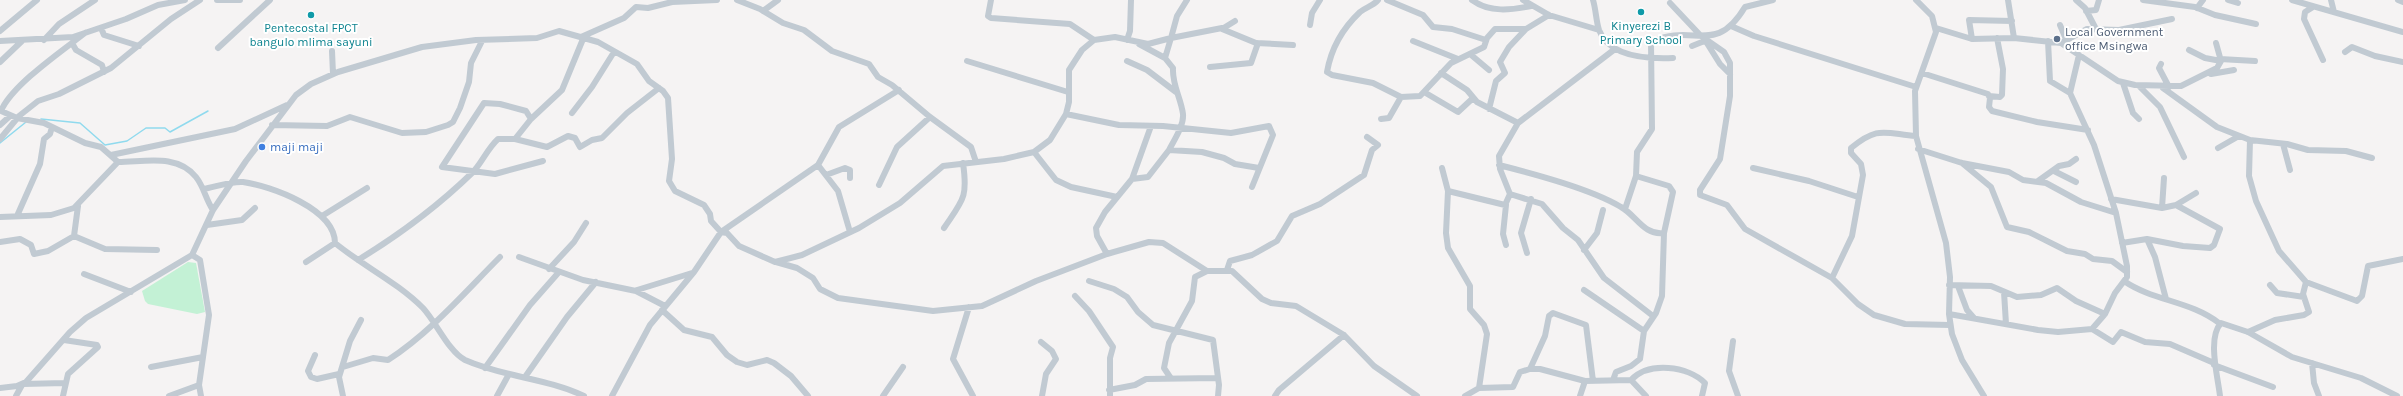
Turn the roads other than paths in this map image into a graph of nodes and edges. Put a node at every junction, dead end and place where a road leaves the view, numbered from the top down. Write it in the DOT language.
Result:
graph roads {
  1 [pos="37,0"];
  2 [pos="94,0"];
  3 [pos="166,0"];
  4 [pos="185,0"];
  5 [pos="200,0"];
  6 [pos="217,0"];
  7 [pos="240,0"];
  8 [pos="270,0"];
  9 [pos="717,0"];
  10 [pos="737,0"];
  11 [pos="778,0"];
  12 [pos="991,0"];
  13 [pos="1131,0"];
  14 [pos="1187,0"];
  15 [pos="1320,0"];
  16 [pos="1378,0"];
  17 [pos="1387,0"];
  18 [pos="1472,0"];
  19 [pos="1523,0"];
  20 [pos="1600,0"];
  21 [pos="1765,0"];
  22 [pos="1773,0"];
  23 [pos="1916,0"];
  24 [pos="2008,0"];
  25 [pos="2076,0"];
  26 [pos="2099,0"];
  27 [pos="2143,0"];
  28 [pos="2203,0"];
  29 [pos="2228,0"];
  30 [pos="2292,0"];
  31 [pos="2331,0"];
  32 [pos="2398,0"];
  33 [pos="1593,1"];
  34 [pos="2403,2"];
  35 [pos="1670,3"];
  36 [pos="2238,3"];
  37 [pos="158,5"];
  38 [pos="1531,6"];
  39 [pos="2312,7"];
  40 [pos="2197,8"];
  41 [pos="2086,10"];
  42 [pos="763,11"];
  43 [pos="2334,12"];
  44 [pos="1549,15"];
  45 [pos="2172,19"];
  46 [pos="1235,21"];
  47 [pos="2012,21"];
  48 [pos="2060,24"];
  49 [pos="2256,24"];
  50 [pos="1310,25"];
  51 [pos="1731,26"];
  52 [pos="101,28"];
  53 [pos="1222,28"];
  54 [pos="1936,28"];
  55 [pos="1526,29"];
  56 [pos="2096,29"];
  57 [pos="1599,30"];
  58 [pos="0,31"];
  59 [pos="2403,32"];
  60 [pos="85,33"];
  61 [pos="582,38"];
  62 [pos="1171,38"];
  63 [pos="1996,38"];
  64 [pos="2014,38"];
  65 [pos="1705,39"];
  66 [pos="1972,39"];
  67 [pos="2066,39"];
  68 [pos="44,40"];
  69 [pos="1094,40"];
  70 [pos="1127,40"];
  71 [pos="1486,40"];
  72 [pos="0,41"];
  73 [pos="22,41"];
  74 [pos="482,41"];
  75 [pos="1413,41"];
  76 [pos="2048,41"];
  77 [pos="72,43"];
  78 [pos="1138,43"];
  79 [pos="1258,43"];
  80 [pos="2061,43"];
  81 [pos="2216,43"];
  82 [pos="1293,45"];
  83 [pos="139,46"];
  84 [pos="1692,46"];
  85 [pos="218,48"];
  86 [pos="1615,49"];
  87 [pos="2189,50"];
  88 [pos="332,51"];
  89 [pos="614,52"];
  90 [pos="2345,52"];
  91 [pos="1470,54"];
  92 [pos="2079,55"];
  93 [pos="1651,57"];
  94 [pos="1165,58"];
  95 [pos="1673,58"];
  96 [pos="1458,59"];
  97 [pos="2221,60"];
  98 [pos="2323,60"];
  99 [pos="967,61"];
  100 [pos="1127,61"];
  101 [pos="2255,61"];
  102 [pos="0,62"];
  103 [pos="2403,62"];
  104 [pos="2161,64"];
  105 [pos="1210,67"];
  106 [pos="1489,70"];
  107 [pos="2234,70"];
  108 [pos="104,72"];
  109 [pos="1441,73"];
  110 [pos="1922,73"];
  111 [pos="333,74"];
  112 [pos="1730,74"];
  113 [pos="2208,74"];
  114 [pos="2124,83"];
  115 [pos="2139,86"];
  116 [pos="1916,87"];
  117 [pos="2161,87"];
  118 [pos="2169,87"];
  119 [pos="659,88"];
  120 [pos="899,90"];
  121 [pos="1068,92"];
  122 [pos="1176,92"];
  123 [pos="1424,92"];
  124 [pos="2070,93"];
  125 [pos="1989,96"];
  126 [pos="1400,97"];
  127 [pos="1472,98"];
  128 [pos="289,104"];
  129 [pos="1489,109"];
  130 [pos="0,110"];
  131 [pos="572,113"];
  132 [pos="1066,114"];
  133 [pos="10,116"];
  134 [pos="930,117"];
  135 [pos="18,118"];
  136 [pos="531,119"];
  137 [pos="1381,119"];
  138 [pos="2138,119"];
  139 [pos="1518,123"];
  140 [pos="0,125"];
  141 [pos="272,125"];
  142 [pos="1152,126"];
  143 [pos="52,127"];
  144 [pos="1180,128"];
  145 [pos="2088,130"];
  146 [pos="1916,136"];
  147 [pos="2239,136"];
  148 [pos="1366,137"];
  149 [pos="0,139"];
  150 [pos="515,139"];
  151 [pos="2250,140"];
  152 [pos="2283,144"];
  153 [pos="2218,148"];
  154 [pos="1918,149"];
  155 [pos="1169,150"];
  156 [pos="1034,152"];
  157 [pos="111,155"];
  158 [pos="2184,157"];
  159 [pos="2372,158"];
  160 [pos="2076,159"];
  161 [pos="543,160"];
  162 [pos="118,162"];
  163 [pos="976,162"];
  164 [pos="963,163"];
  165 [pos="1962,163"];
  166 [pos="818,165"];
  167 [pos="1499,165"];
  168 [pos="1259,168"];
  169 [pos="1442,168"];
  170 [pos="1753,168"];
  171 [pos="2054,170"];
  172 [pos="2290,170"];
  173 [pos="474,172"];
  174 [pos="826,175"];
  175 [pos="1636,176"];
  176 [pos="850,178"];
  177 [pos="2164,178"];
  178 [pos="1132,179"];
  179 [pos="2036,181"];
  180 [pos="233,182"];
  181 [pos="2076,182"];
  182 [pos="878,185"];
  183 [pos="1252,187"];
  184 [pos="367,188"];
  185 [pos="203,189"];
  186 [pos="1448,191"];
  187 [pos="2196,193"];
  188 [pos="1510,194"];
  189 [pos="1117,197"];
  190 [pos="1858,197"];
  191 [pos="1531,199"];
  192 [pos="2111,199"];
  193 [pos="1506,205"];
  194 [pos="2176,205"];
  195 [pos="78,206"];
  196 [pos="255,208"];
  197 [pos="2162,208"];
  198 [pos="1625,209"];
  199 [pos="213,210"];
  200 [pos="1603,210"];
  201 [pos="2116,213"];
  202 [pos="17,216"];
  203 [pos="322,216"];
  204 [pos="0,217"];
  205 [pos="586,223"];
  206 [pos="207,225"];
  207 [pos="944,228"];
  208 [pos="721,232"];
  209 [pos="850,232"];
  210 [pos="1664,233"];
  211 [pos="74,236"];
  212 [pos="2147,239"];
  213 [pos="0,242"];
  214 [pos="335,243"];
  215 [pos="2122,243"];
  216 [pos="1506,245"];
  217 [pos="158,250"];
  218 [pos="1584,250"];
  219 [pos="1527,253"];
  220 [pos="1107,254"];
  221 [pos="192,255"];
  222 [pos="500,257"];
  223 [pos="519,257"];
  224 [pos="2403,259"];
  225 [pos="358,260"];
  226 [pos="306,262"];
  227 [pos="775,262"];
  228 [pos="549,269"];
  229 [pos="1227,270"];
  230 [pos="1207,271"];
  231 [pos="559,272"];
  232 [pos="694,272"];
  233 [pos="2127,272"];
  234 [pos="84,274"];
  235 [pos="1832,278"];
  236 [pos="1089,281"];
  237 [pos="2124,281"];
  238 [pos="596,282"];
  239 [pos="2306,282"];
  240 [pos="1949,285"];
  241 [pos="2270,285"];
  242 [pos="1958,286"];
  243 [pos="637,290"];
  244 [pos="1584,290"];
  245 [pos="131,292"];
  246 [pos="2004,292"];
  247 [pos="1075,296"];
  248 [pos="2304,297"];
  249 [pos="2166,299"];
  250 [pos="969,307"];
  251 [pos="664,308"];
  252 [pos="1948,314"];
  253 [pos="2105,314"];
  254 [pos="1652,316"];
  255 [pos="1974,318"];
  256 [pos="361,320"];
  257 [pos="436,323"];
  258 [pos="2219,323"];
  259 [pos="2006,324"];
  260 [pos="1950,325"];
  261 [pos="2092,329"];
  262 [pos="1176,331"];
  263 [pos="1644,331"];
  264 [pos="2248,332"];
  265 [pos="1344,335"];
  266 [pos="64,340"];
  267 [pos="1733,340"];
  268 [pos="1041,342"];
  269 [pos="315,355"];
  270 [pos="203,357"];
  271 [pos="2312,363"];
  272 [pos="2214,364"];
  273 [pos="151,367"];
  274 [pos="343,367"];
  275 [pos="903,367"];
  276 [pos="485,368"];
  277 [pos="1530,369"];
  278 [pos="339,374"];
  279 [pos="509,374"];
  280 [pos="525,376"];
  281 [pos="1170,377"];
  282 [pos="1217,378"];
  283 [pos="1613,380"];
  284 [pos="1631,380"];
  285 [pos="1585,381"];
  286 [pos="1593,381"];
  287 [pos="65,383"];
  288 [pos="22,385"];
  289 [pos="200,385"];
  290 [pos="2274,387"];
  291 [pos="0,388"];
  292 [pos="1479,388"];
  293 [pos="1109,393"];
  294 [pos="575,394"];
  295 [pos="16,396"];
  296 [pos="63,396"];
  297 [pos="169,396"];
  298 [pos="201,396"];
  299 [pos="343,396"];
  300 [pos="497,396"];
  301 [pos="584,396"];
  302 [pos="612,396"];
  303 [pos="808,396"];
  304 [pos="884,396"];
  305 [pos="973,396"];
  306 [pos="1042,396"];
  307 [pos="1218,396"];
  308 [pos="1275,396"];
  309 [pos="1417,396"];
  310 [pos="1465,396"];
  311 [pos="1580,396"];
  312 [pos="1646,396"];
  313 [pos="1702,396"];
  314 [pos="1738,396"];
  315 [pos="1984,396"];
  316 [pos="2220,396"];
  317 [pos="2319,396"];
  318 [pos="2397,396"];
  1 -- 58 [label="street"];
  2 -- 68 [label="street"];
  3 -- 37 [label="street"];
  4 -- 37 [label="street"];
  5 -- 83 [label="street"];
  6 -- 7 [label="street"];
  8 -- 85 [label="street"];
  9 -- 61 [label="street"];
  10 -- 42 [label="street"];
  11 -- 42 [label="street"];
  12 -- 69 [label="street"];
  13 -- 70 [label="street"];
  14 -- 62 [label="street"];
  15 -- 50 [label="street"];
  16 -- 126 [label="street"];
  17 -- 71 [label="street"];
  18 -- 38 [label="street"];
  19 -- 38 [label="street"];
  20 -- 33 [label="street"];
  21 -- 22 [label="street"];
  21 -- 51 [label="street"];
  23 -- 54 [label="street"];
  24 -- 47 [label="street"];
  25 -- 41 [label="street"];
  26 -- 41 [label="street"];
  27 -- 40 [label="street"];
  28 -- 40 [label="street"];
  29 -- 36 [label="street"];
  30 -- 39 [label="street"];
  31 -- 43 [label="street"];
  32 -- 34 [label="street"];
  33 -- 57 [label="street"];
  35 -- 65 [label="street"];
  37 -- 52 [label="street"];
  38 -- 44 [label="street"];
  39 -- 43 [label="street"];
  39 -- 98 [label="street"];
  40 -- 49 [label="street"];
  41 -- 56 [label="street"];
  42 -- 120 [label="street"];
  43 -- 59 [label="street"];
  44 -- 55 [label="street"];
  44 -- 57 [label="street"];
  45 -- 56 [label="street"];
  46 -- 53 [label="street"];
  47 -- 64 [label="street"];
  47 -- 66 [label="street"];
  48 -- 67 [label="street"];
  51 -- 65 [label="street"];
  51 -- 116 [label="street"];
  52 -- 60 [label="street"];
  52 -- 83 [label="street"];
  53 -- 62 [label="street"];
  53 -- 79 [label="street"];
  54 -- 66 [label="street"];
  54 -- 110 [label="street"];
  55 -- 71 [label="street"];
  55 -- 129 [label="street"];
  56 -- 67 [label="street"];
  57 -- 86 [label="street"];
  60 -- 68 [label="street"];
  60 -- 77 [label="street"];
  61 -- 74 [label="street"];
  61 -- 89 [label="street"];
  61 -- 136 [label="street"];
  62 -- 78 [label="street"];
  62 -- 94 [label="street"];
  63 -- 64 [label="street"];
  63 -- 66 [label="street"];
  63 -- 125 [label="street"];
  64 -- 76 [label="street"];
  65 -- 84 [label="street"];
  65 -- 93 [label="street"];
  65 -- 112 [label="street"];
  65 -- 112 [label="street"];
  67 -- 80 [label="street"];
  68 -- 73 [label="street"];
  69 -- 70 [label="street"];
  69 -- 121 [label="street"];
  70 -- 78 [label="street"];
  71 -- 91 [label="street"];
  72 -- 73 [label="street"];
  73 -- 102 [label="street"];
  74 -- 111 [label="street"];
  74 -- 141 [label="street"];
  75 -- 96 [label="street"];
  76 -- 80 [label="street"];
  76 -- 124 [label="street"];
  77 -- 108 [label="street"];
  77 -- 130 [label="street"];
  78 -- 94 [label="street"];
  79 -- 82 [label="street"];
  79 -- 105 [label="street"];
  80 -- 92 [label="street"];
  81 -- 97 [label="street"];
  83 -- 108 [label="street"];
  86 -- 93 [label="street"];
  86 -- 139 [label="street"];
  87 -- 97 [label="street"];
  88 -- 111 [label="street"];
  89 -- 119 [label="street"];
  89 -- 131 [label="street"];
  90 -- 103 [label="street"];
  91 -- 96 [label="street"];
  91 -- 106 [label="street"];
  92 -- 114 [label="street"];
  92 -- 124 [label="street"];
  93 -- 95 [label="street"];
  93 -- 175 [label="street"];
  94 -- 122 [label="street"];
  96 -- 109 [label="street"];
  97 -- 101 [label="street"];
  97 -- 113 [label="street"];
  99 -- 121 [label="street"];
  100 -- 122 [label="street"];
  104 -- 118 [label="street"];
  107 -- 113 [label="street"];
  108 -- 135 [label="street"];
  109 -- 123 [label="street"];
  109 -- 127 [label="street"];
  110 -- 116 [label="street"];
  110 -- 125 [label="street"];
  111 -- 128 [label="street"];
  112 -- 235 [label="street"];
  113 -- 118 [label="street"];
  114 -- 115 [label="street"];
  114 -- 138 [label="street"];
  115 -- 117 [label="street"];
  115 -- 158 [label="street"];
  116 -- 146 [label="street"];
  117 -- 118 [label="street"];
  117 -- 147 [label="street"];
  119 -- 150 [label="street"];
  119 -- 208 [label="street"];
  120 -- 134 [label="street"];
  120 -- 166 [label="street"];
  121 -- 132 [label="street"];
  122 -- 144 [label="street"];
  123 -- 126 [label="street"];
  123 -- 127 [label="street"];
  124 -- 145 [label="street"];
  125 -- 145 [label="street"];
  126 -- 137 [label="street"];
  127 -- 129 [label="street"];
  128 -- 141 [label="street"];
  128 -- 157 [label="street"];
  129 -- 139 [label="street"];
  130 -- 133 [label="street"];
  132 -- 142 [label="street"];
  132 -- 156 [label="street"];
  133 -- 135 [label="street"];
  133 -- 140 [label="street"];
  134 -- 163 [label="street"];
  134 -- 182 [label="street"];
  135 -- 143 [label="street"];
  135 -- 149 [label="street"];
  136 -- 150 [label="street"];
  136 -- 173 [label="street"];
  139 -- 167 [label="street"];
  141 -- 180 [label="street"];
  142 -- 144 [label="street"];
  142 -- 178 [label="street"];
  143 -- 157 [label="street"];
  143 -- 202 [label="street"];
  144 -- 155 [label="street"];
  144 -- 168 [label="street"];
  145 -- 192 [label="street"];
  146 -- 154 [label="street"];
  146 -- 190 [label="street"];
  147 -- 151 [label="street"];
  147 -- 153 [label="street"];
  148 -- 229 [label="street"];
  150 -- 173 [label="street"];
  151 -- 152 [label="street"];
  151 -- 239 [label="street"];
  152 -- 159 [label="street"];
  152 -- 172 [label="street"];
  154 -- 165 [label="street"];
  154 -- 240 [label="street"];
  155 -- 168 [label="street"];
  155 -- 178 [label="street"];
  156 -- 163 [label="street"];
  156 -- 189 [label="street"];
  157 -- 162 [label="street"];
  160 -- 171 [label="street"];
  161 -- 173 [label="street"];
  162 -- 185 [label="street"];
  162 -- 195 [label="street"];
  163 -- 164 [label="street"];
  164 -- 207 [label="street"];
  164 -- 209 [label="street"];
  165 -- 179 [label="street"];
  165 -- 233 [label="street"];
  166 -- 174 [label="street"];
  166 -- 208 [label="street"];
  167 -- 188 [label="street"];
  167 -- 198 [label="street"];
  168 -- 183 [label="street"];
  169 -- 186 [label="street"];
  170 -- 190 [label="street"];
  171 -- 179 [label="street"];
  171 -- 181 [label="street"];
  173 -- 225 [label="street"];
  174 -- 176 [label="street"];
  174 -- 209 [label="street"];
  175 -- 198 [label="street"];
  175 -- 210 [label="street"];
  177 -- 197 [label="street"];
  178 -- 189 [label="street"];
  179 -- 201 [label="street"];
  180 -- 185 [label="street"];
  180 -- 199 [label="street"];
  180 -- 203 [label="street"];
  184 -- 203 [label="street"];
  185 -- 199 [label="street"];
  186 -- 193 [label="street"];
  186 -- 292 [label="street"];
  187 -- 194 [label="street"];
  188 -- 191 [label="street"];
  188 -- 193 [label="street"];
  189 -- 220 [label="street"];
  190 -- 235 [label="street"];
  191 -- 218 [label="street"];
  191 -- 219 [label="street"];
  192 -- 197 [label="street"];
  192 -- 201 [label="street"];
  193 -- 216 [label="street"];
  194 -- 197 [label="street"];
  194 -- 212 [label="street"];
  195 -- 202 [label="street"];
  195 -- 211 [label="street"];
  196 -- 206 [label="street"];
  198 -- 210 [label="street"];
  199 -- 206 [label="street"];
  200 -- 218 [label="street"];
  201 -- 215 [label="street"];
  202 -- 204 [label="street"];
  203 -- 214 [label="street"];
  205 -- 228 [label="street"];
  206 -- 221 [label="street"];
  208 -- 227 [label="street"];
  208 -- 232 [label="street"];
  209 -- 227 [label="street"];
  210 -- 254 [label="street"];
  211 -- 213 [label="street"];
  211 -- 217 [label="street"];
  212 -- 215 [label="street"];
  212 -- 249 [label="street"];
  214 -- 225 [label="street"];
  214 -- 226 [label="street"];
  215 -- 233 [label="street"];
  218 -- 254 [label="street"];
  220 -- 230 [label="street"];
  220 -- 250 [label="street"];
  221 -- 245 [label="street"];
  221 -- 270 [label="street"];
  222 -- 257 [label="street"];
  223 -- 228 [label="street"];
  224 -- 239 [label="street"];
  225 -- 257 [label="street"];
  227 -- 250 [label="street"];
  228 -- 231 [label="street"];
  229 -- 230 [label="street"];
  229 -- 265 [label="street"];
  230 -- 262 [label="street"];
  231 -- 238 [label="street"];
  231 -- 276 [label="street"];
  232 -- 243 [label="street"];
  232 -- 251 [label="street"];
  233 -- 237 [label="street"];
  234 -- 245 [label="street"];
  235 -- 260 [label="street"];
  236 -- 262 [label="street"];
  237 -- 249 [label="street"];
  237 -- 253 [label="street"];
  238 -- 243 [label="street"];
  238 -- 280 [label="street"];
  239 -- 248 [label="street"];
  240 -- 242 [label="street"];
  240 -- 252 [label="street"];
  241 -- 248 [label="street"];
  242 -- 246 [label="street"];
  242 -- 255 [label="street"];
  243 -- 251 [label="street"];
  244 -- 263 [label="street"];
  245 -- 266 [label="street"];
  246 -- 253 [label="street"];
  246 -- 259 [label="street"];
  247 -- 293 [label="street"];
  248 -- 264 [label="street"];
  249 -- 258 [label="street"];
  250 -- 305 [label="street"];
  251 -- 302 [label="street"];
  251 -- 303 [label="street"];
  252 -- 255 [label="street"];
  252 -- 260 [label="street"];
  253 -- 261 [label="street"];
  254 -- 263 [label="street"];
  255 -- 259 [label="street"];
  256 -- 274 [label="street"];
  257 -- 274 [label="street"];
  257 -- 276 [label="street"];
  258 -- 264 [label="street"];
  258 -- 272 [label="street"];
  259 -- 261 [label="street"];
  260 -- 315 [label="street"];
  261 -- 272 [label="street"];
  262 -- 281 [label="street"];
  262 -- 282 [label="street"];
  263 -- 283 [label="street"];
  264 -- 271 [label="street"];
  265 -- 308 [label="street"];
  265 -- 309 [label="street"];
  266 -- 287 [label="street"];
  266 -- 288 [label="street"];
  267 -- 314 [label="street"];
  268 -- 306 [label="street"];
  269 -- 278 [label="street"];
  270 -- 273 [label="street"];
  270 -- 289 [label="street"];
  271 -- 317 [label="street"];
  271 -- 318 [label="street"];
  272 -- 290 [label="street"];
  272 -- 316 [label="street"];
  274 -- 278 [label="street"];
  275 -- 304 [label="street"];
  276 -- 279 [label="street"];
  277 -- 285 [label="street"];
  277 -- 286 [label="street"];
  277 -- 292 [label="street"];
  278 -- 299 [label="street"];
  279 -- 280 [label="street"];
  279 -- 300 [label="street"];
  280 -- 294 [label="street"];
  281 -- 282 [label="street"];
  281 -- 293 [label="street"];
  282 -- 307 [label="street"];
  283 -- 284 [label="street"];
  283 -- 286 [label="street"];
  284 -- 312 [label="street"];
  284 -- 313 [label="street"];
  285 -- 286 [label="street"];
  285 -- 311 [label="street"];
  287 -- 288 [label="street"];
  287 -- 296 [label="street"];
  288 -- 291 [label="street"];
  288 -- 295 [label="street"];
  289 -- 297 [label="street"];
  289 -- 298 [label="street"];
  292 -- 310 [label="street"];
  294 -- 301 [label="street"];
}
